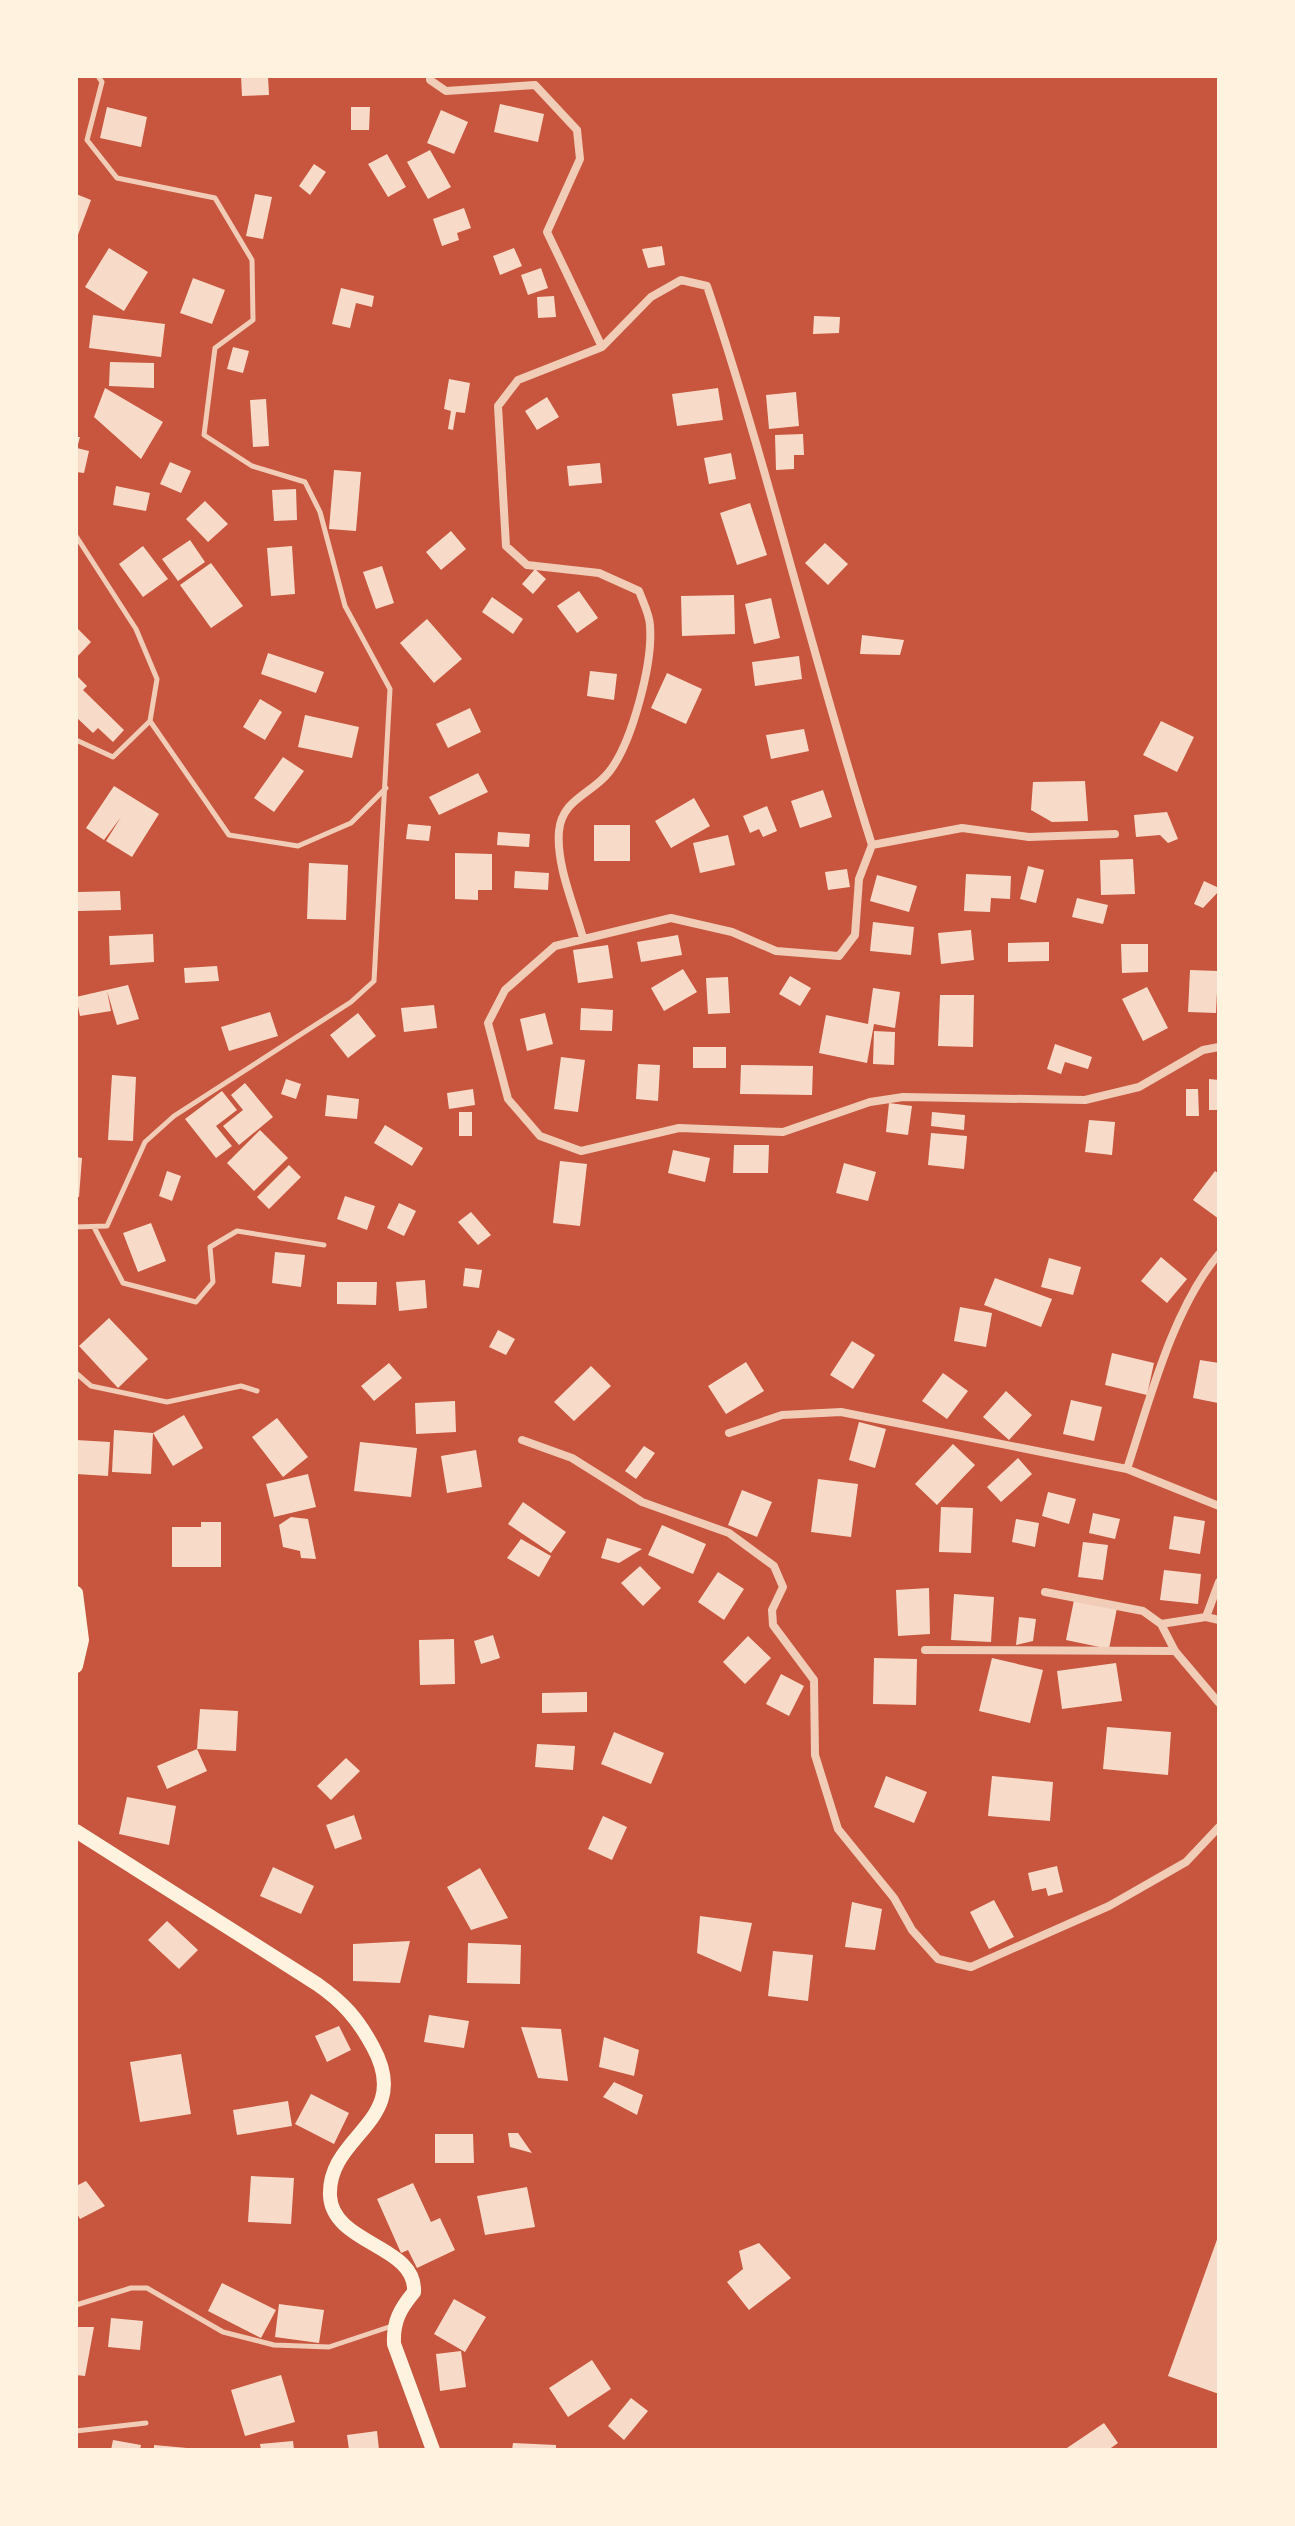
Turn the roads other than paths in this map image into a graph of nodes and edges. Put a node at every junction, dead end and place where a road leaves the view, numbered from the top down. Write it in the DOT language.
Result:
graph roads {
  1 [pos="98,76"];
  2 [pos="430,76"];
  3 [pos="602,347"];
  4 [pos="76,536"];
  5 [pos="150,721"];
  6 [pos="76,740"];
  7 [pos="387,787"];
  8 [pos="1115,834"];
  9 [pos="872,845"];
  10 [pos="583,938"];
  11 [pos="1219,1047"];
  12 [pos="76,1227"];
  13 [pos="95,1229"];
  14 [pos="324,1245"];
  15 [pos="1219,1254"];
  16 [pos="76,1373"];
  17 [pos="257,1391"];
  18 [pos="729,1433"];
  19 [pos="522,1440"];
  20 [pos="1127,1469"];
  21 [pos="1219,1506"];
  22 [pos="1219,1582"];
  23 [pos="1045,1592"];
  24 [pos="76,1593"];
  25 [pos="1206,1617"];
  26 [pos="1219,1620"];
  27 [pos="1161,1624"];
  28 [pos="925,1650"];
  29 [pos="1175,1651"];
  30 [pos="76,1666"];
  31 [pos="1219,1703"];
  32 [pos="1219,1827"];
  33 [pos="76,1831"];
  34 [pos="76,2305"];
  35 [pos="393,2325"];
  36 [pos="146,2423"];
  37 [pos="76,2431"];
  38 [pos="433,2450"];
  1 -- 7 [label="lane"];
  2 -- 3 [label="street"];
  3 -- 9 [label="street"];
  3 -- 10 [label="street"];
  4 -- 5 [label="lane"];
  5 -- 6 [label="lane"];
  5 -- 7 [label="lane"];
  7 -- 13 [label="lane"];
  8 -- 9 [label="street"];
  9 -- 10 [label="street"];
  10 -- 11 [label="street"];
  12 -- 13 [label="lane"];
  13 -- 14 [label="lane"];
  15 -- 20 [label="street"];
  16 -- 17 [label="lane"];
  18 -- 20 [label="street"];
  19 -- 32 [label="street"];
  20 -- 21 [label="street"];
  22 -- 25 [label="street"];
  23 -- 27 [label="street"];
  24 -- 30 [label="main road"];
  25 -- 26 [label="street"];
  25 -- 27 [label="street"];
  27 -- 29 [label="street"];
  28 -- 29 [label="street"];
  29 -- 31 [label="street"];
  33 -- 35 [label="main road"];
  34 -- 35 [label="lane"];
  35 -- 38 [label="main road"];
  36 -- 37 [label="lane"];
}
